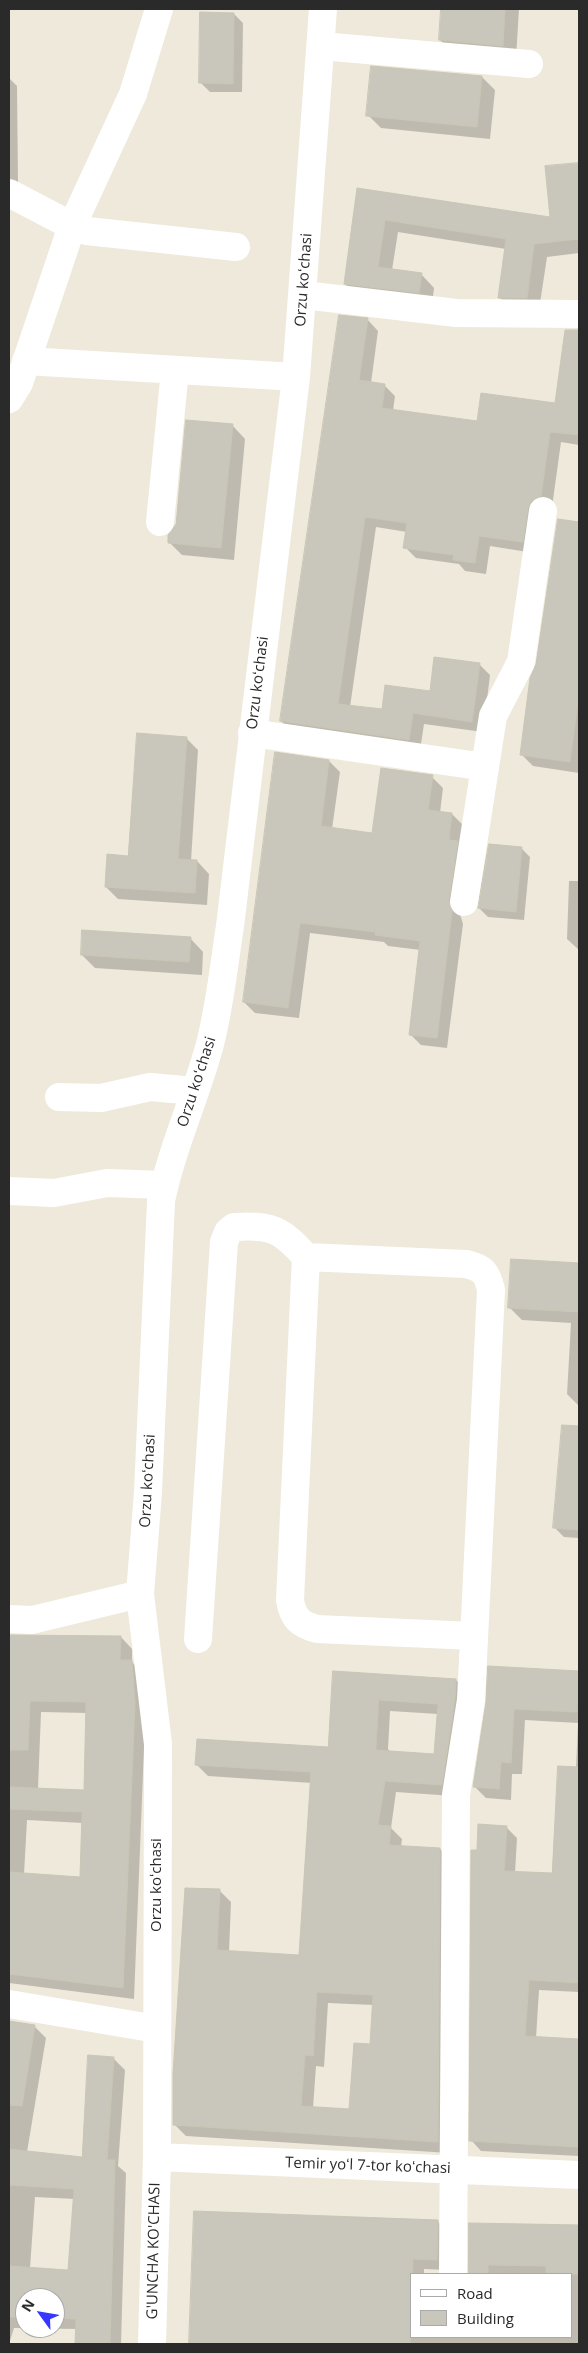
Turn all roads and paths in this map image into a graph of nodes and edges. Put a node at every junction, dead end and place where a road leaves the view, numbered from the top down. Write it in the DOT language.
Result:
graph roads {
  1 [pos="159,9"];
  2 [pos="323,9"];
  3 [pos="321,46"];
  4 [pos="529,64"];
  5 [pos="9,193"];
  6 [pos="72,226"];
  7 [pos="236,247"];
  8 [pos="304,295"];
  9 [pos="579,314"];
  10 [pos="26,361"];
  11 [pos="175,370"];
  12 [pos="296,377"];
  13 [pos="9,399"];
  14 [pos="544,511"];
  15 [pos="160,522"];
  16 [pos="252,733"];
  17 [pos="485,767"];
  18 [pos="464,902"];
  19 [pos="194,1091"];
  20 [pos="60,1097"];
  21 [pos="164,1185"];
  22 [pos="9,1191"];
  23 [pos="306,1257"];
  24 [pos="140,1594"];
  25 [pos="9,1620"];
  26 [pos="474,1636"];
  27 [pos="198,1639"];
  28 [pos="9,2004"];
  29 [pos="156,2029"];
  30 [pos="156,2157"];
  31 [pos="454,2170"];
  32 [pos="579,2175"];
  33 [pos="453,2273"];
  34 [pos="152,2344"];
  1 -- 6 [label="street"];
  2 -- 3 [label="street, Orzu koʻchasi"];
  3 -- 4 [label="street"];
  3 -- 8 [label="street, Orzu koʻchasi"];
  5 -- 6 [label="street"];
  6 -- 7 [label="street"];
  6 -- 10 [label="street"];
  8 -- 9 [label="street"];
  8 -- 12 [label="street, Orzu koʻchasi"];
  10 -- 11 [label="street"];
  10 -- 13 [label="street"];
  11 -- 12 [label="street"];
  11 -- 15 [label="street"];
  12 -- 16 [label="street, Orzu koʻchasi"];
  14 -- 17 [label="street"];
  16 -- 17 [label="street"];
  16 -- 19 [label="street, Orzu koʻchasi"];
  17 -- 18 [label="street"];
  19 -- 20 [label="street"];
  19 -- 21 [label="street, Orzu koʻchasi"];
  21 -- 22 [label="street"];
  21 -- 24 [label="street, Orzu koʻchasi"];
  23 -- 26 [label="street"];
  23 -- 26 [label="street"];
  23 -- 27 [label="street"];
  24 -- 25 [label="street"];
  24 -- 29 [label="street, Orzu koʻchasi"];
  26 -- 31 [label="street"];
  28 -- 29 [label="street"];
  29 -- 30 [label="street, Orzu koʻchasi"];
  30 -- 31 [label="street, Temir yoʻl 7-tor koʻchasi"];
  30 -- 34 [label="street, G'UNCHA KO'CHASI"];
  31 -- 32 [label="street, Temir yoʻl 7-tor koʻchasi"];
  31 -- 33 [label="street"];
}
